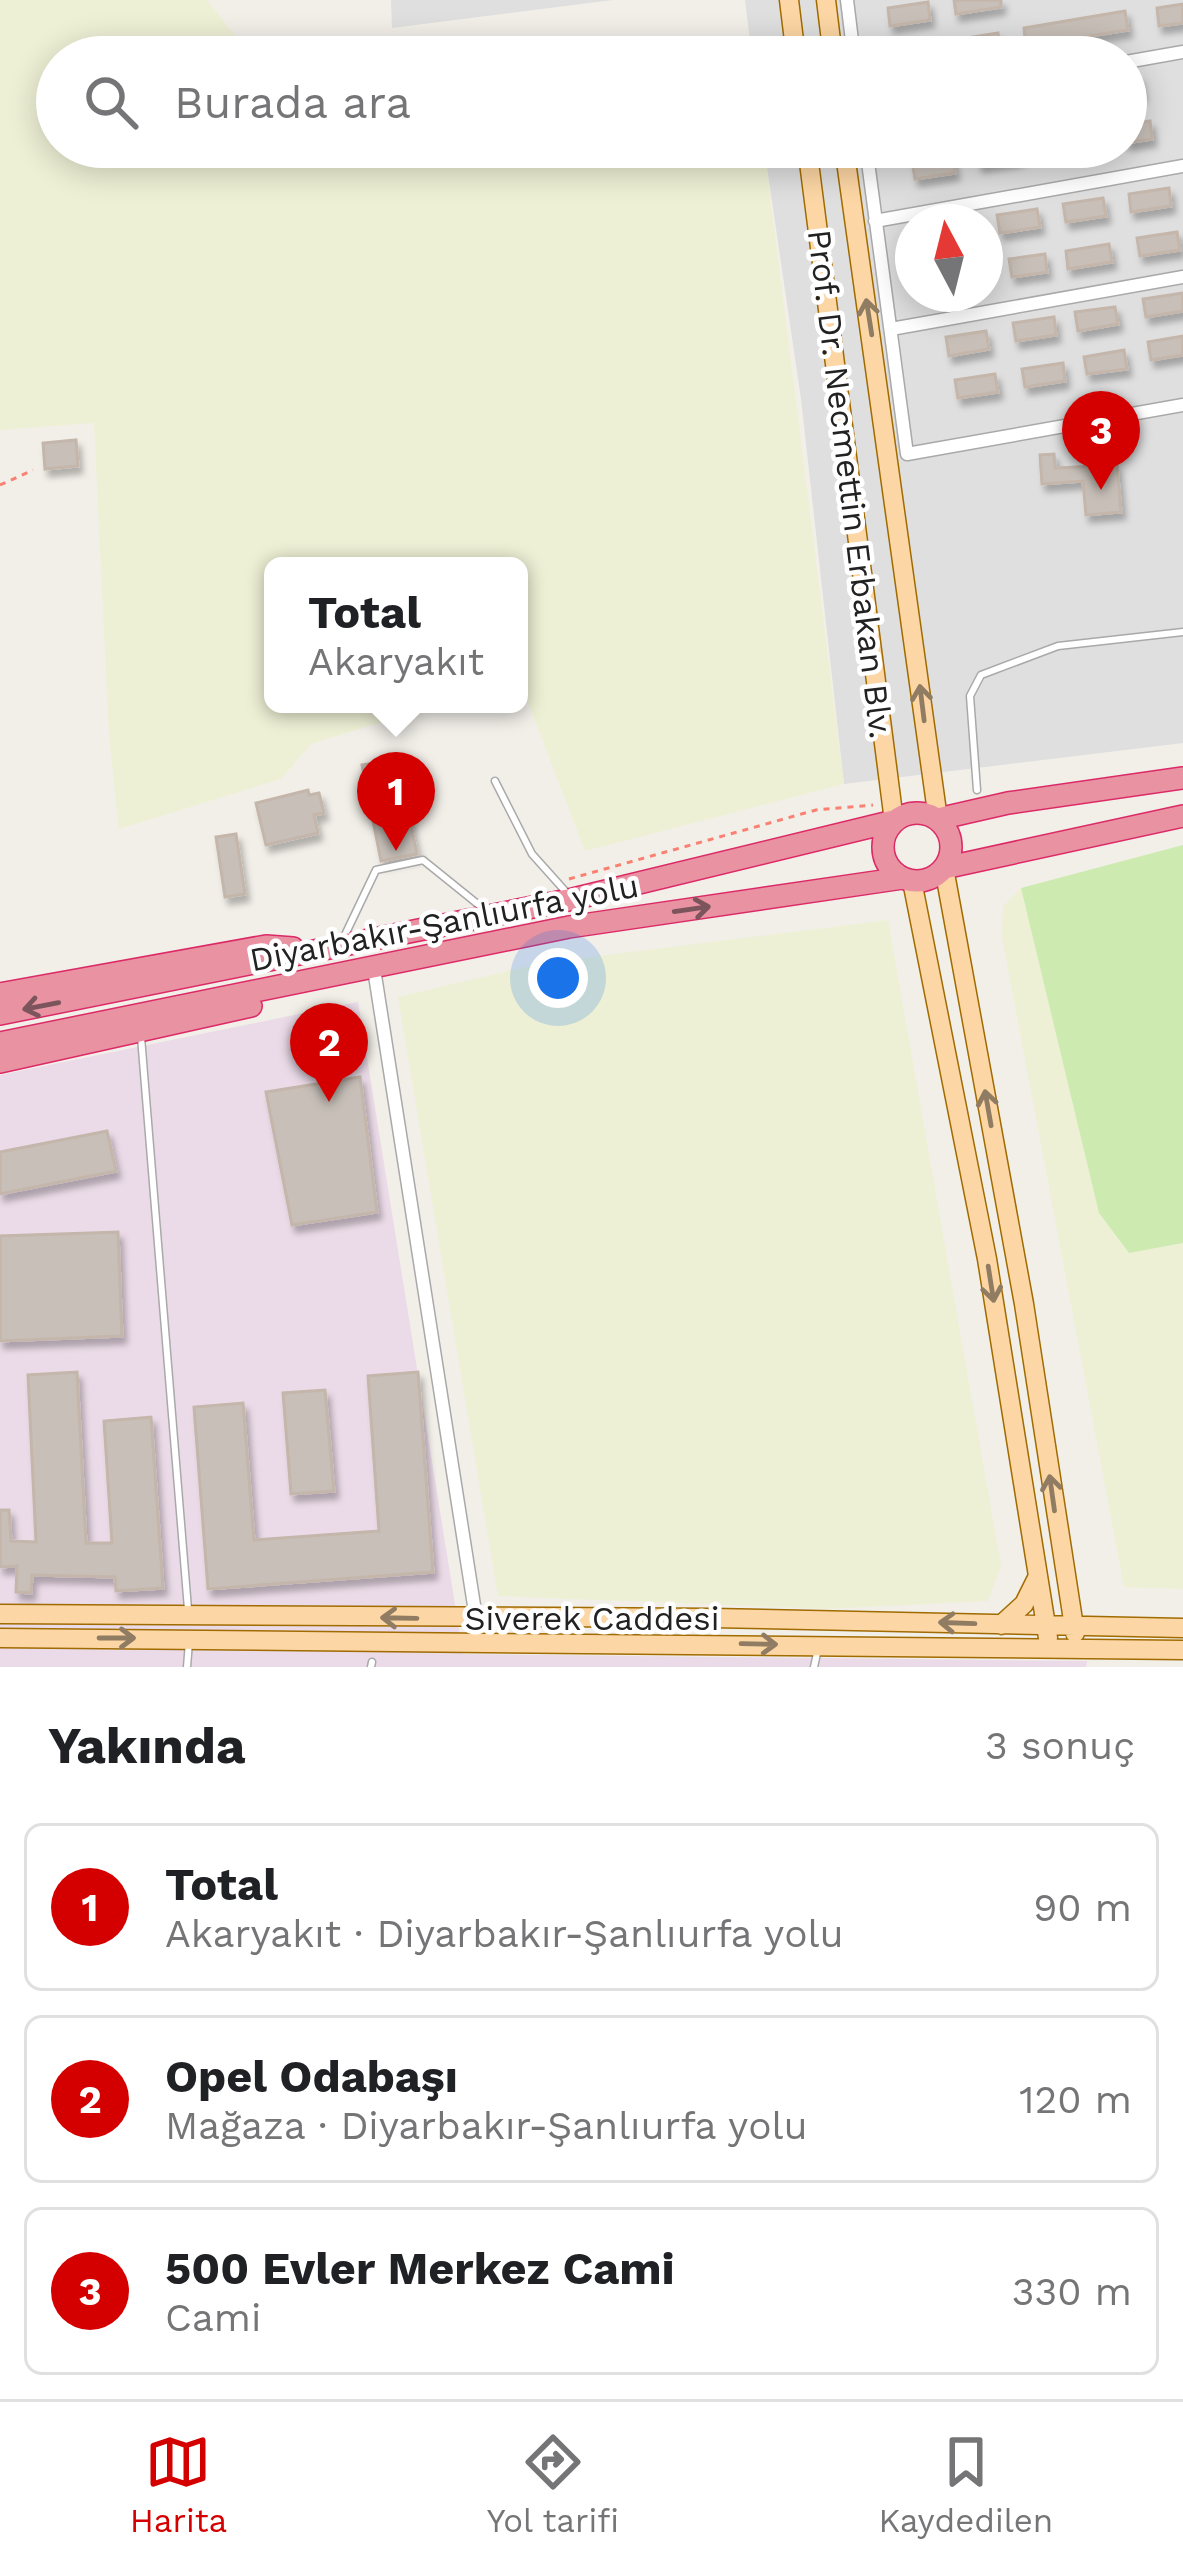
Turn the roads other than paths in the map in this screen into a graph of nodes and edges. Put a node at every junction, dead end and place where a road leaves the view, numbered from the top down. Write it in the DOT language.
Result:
graph roads {
  1 [pos="788,0"];
  2 [pos="826,0"];
  3 [pos="851,1"];
  4 [pos="793,36"];
  5 [pos="830,36"];
  6 [pos="853,36"];
  7 [pos="1183,52"];
  8 [pos="1147,58"];
  9 [pos="1183,166"];
  10 [pos="810,168"];
  11 [pos="847,168"];
  12 [pos="869,168"];
  13 [pos="875,221"];
  14 [pos="1183,277"];
  15 [pos="891,329"];
  16 [pos="1183,405"];
  17 [pos="1183,632"];
  18 [pos="1183,778"];
  19 [pos="495,781"];
  20 [pos="976,790"];
  21 [pos="1183,816"];
  22 [pos="938,819"];
  23 [pos="894,821"];
  24 [pos="944,868"];
  25 [pos="908,879"];
  26 [pos="565,891"];
  27 [pos="493,916"];
  28 [pos="331,949"];
  29 [pos="374,969"];
  30 [pos="0,994"];
  31 [pos="0,1014"];
  32 [pos="141,1033"];
  33 [pos="0,1042"];
  34 [pos="0,1062"];
  35 [pos="1037,1578"];
  36 [pos="0,1615"];
  37 [pos="188,1616"];
  38 [pos="476,1618"];
  39 [pos="1001,1625"];
  40 [pos="1047,1625"];
  41 [pos="1074,1626"];
  42 [pos="1183,1628"];
  43 [pos="0,1638"];
  44 [pos="189,1638"];
  45 [pos="819,1645"];
  46 [pos="1077,1649"];
  47 [pos="1048,1650"];
  48 [pos="1183,1650"];
  49 [pos="187,1667"];
  50 [pos="814,1667"];
  1 -- 4 [label="main road"];
  2 -- 5 [label="main road"];
  3 -- 6 [label="street"];
  7 -- 8 [label="street"];
  9 -- 13 [label="street"];
  10 -- 23 [label="main road, Prof. Dr. Necmettin Erbakan Blv."];
  22 -- 11 [label="main road, Prof. Dr. Necmettin Erbakan Blv., one-way"];
  12 -- 13 [label="street"];
  13 -- 15 [label="street"];
  14 -- 15 [label="street"];
  15 -- 16 [label="street"];
  17 -- 20 [label="lane"];
  18 -- 22 [label="highway"];
  19 -- 26 [label="lane"];
  21 -- 24 [label="highway"];
  22 -- 23 [label="highway"];
  22 -- 24 [label="highway"];
  23 -- 25 [label="highway"];
  23 -- 26 [label="highway, Diyarbakır-Şanlıurfa yolu"];
  24 -- 25 [label="highway"];
  41 -- 24 [label="main road, one-way"];
  29 -- 25 [label="highway, Diyarbakır-Şanlıurfa yolu, one-way"];
  25 -- 35 [label="main road, one-way"];
  26 -- 27 [label="highway, Diyarbakır-Şanlıurfa yolu"];
  27 -- 28 [label="highway, Diyarbakır-Şanlıurfa yolu"];
  27 -- 28 [label="lane"];
  28 -- 30 [label="highway"];
  28 -- 31 [label="highway, Diyarbakır-Şanlıurfa yolu, one-way"];
  29 -- 32 [label="highway"];
  29 -- 33 [label="highway, Diyarbakır-Şanlıurfa yolu"];
  29 -- 38 [label="street"];
  32 -- 34 [label="highway"];
  32 -- 37 [label="lane"];
  35 -- 39 [label="main road"];
  35 -- 40 [label="main road"];
  36 -- 37 [label="main road, Siverek Caddesi"];
  38 -- 37 [label="main road, Siverek Caddesi, one-way"];
  39 -- 38 [label="main road, Siverek Caddesi, one-way"];
  39 -- 40 [label="main road, Siverek Caddesi"];
  40 -- 41 [label="main road, Siverek Caddesi"];
  40 -- 47 [label="main road"];
  41 -- 42 [label="main road, Siverek Caddesi"];
  41 -- 46 [label="main road"];
  43 -- 44 [label="main road, Siverek Caddesi, one-way"];
  44 -- 45 [label="main road, Siverek Caddesi, one-way"];
  44 -- 49 [label="lane"];
  45 -- 47 [label="main road, Siverek Caddesi"];
  45 -- 50 [label="lane"];
  46 -- 47 [label="main road, Siverek Caddesi"];
  46 -- 48 [label="main road, Siverek Caddesi"];
}
